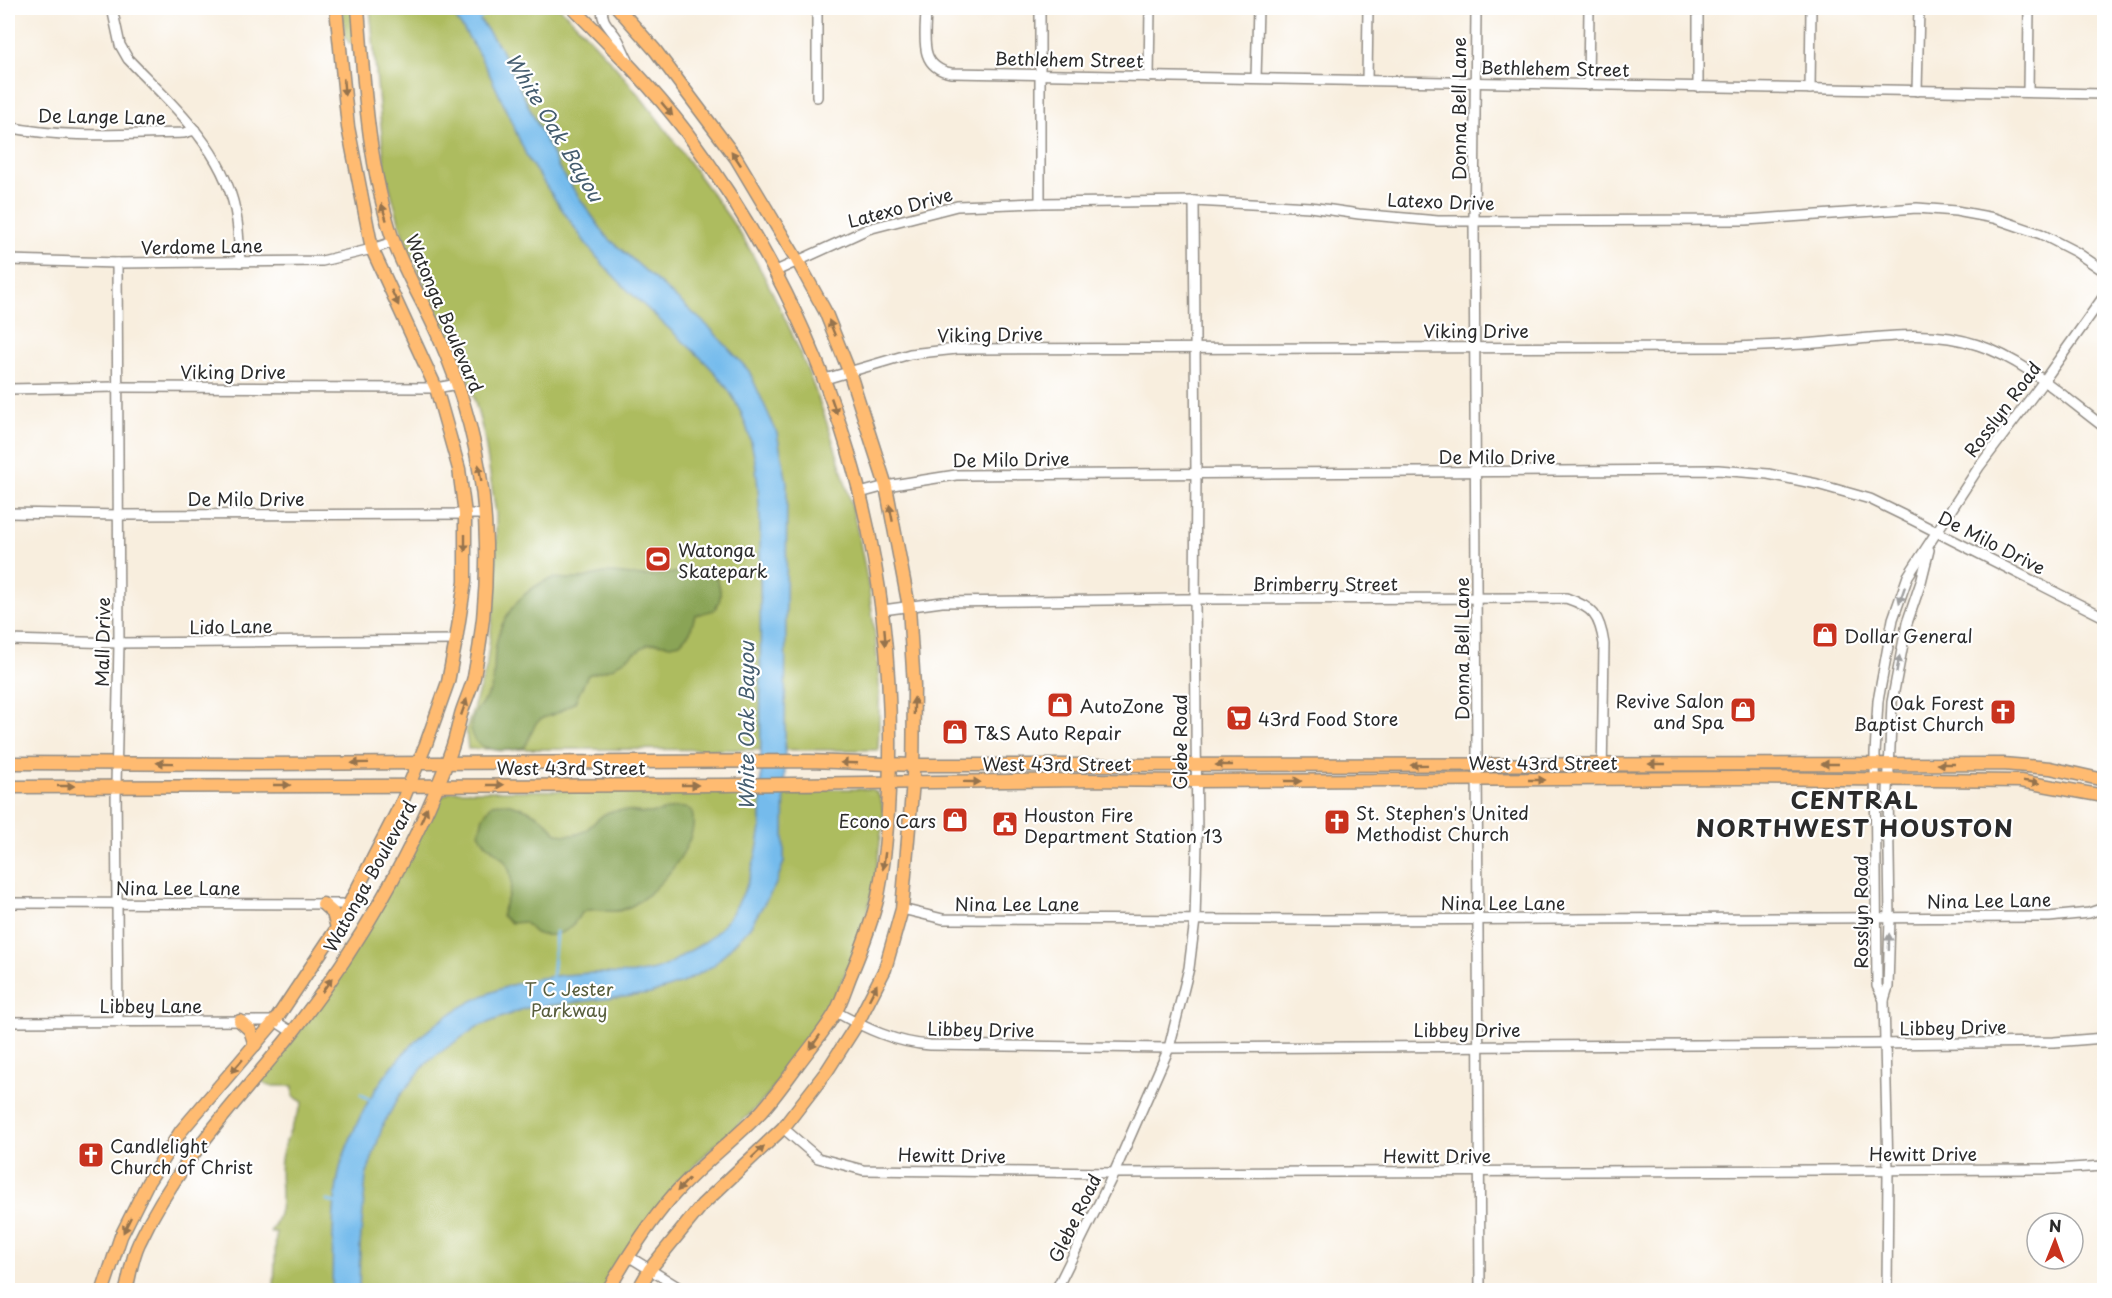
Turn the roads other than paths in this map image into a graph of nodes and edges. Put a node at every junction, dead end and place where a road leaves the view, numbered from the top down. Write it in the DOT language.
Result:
graph roads {
  1 [pos="111,8"];
  2 [pos="336,8"];
  3 [pos="358,8"];
  4 [pos="573,8"];
  5 [pos="603,8"];
  6 [pos="618,8"];
  7 [pos="818,8"];
  8 [pos="926,8"];
  9 [pos="1040,8"];
  10 [pos="1150,8"];
  11 [pos="1258,8"];
  12 [pos="1368,8"];
  13 [pos="1476,8"];
  14 [pos="1589,8"];
  15 [pos="1698,8"];
  16 [pos="1811,8"];
  17 [pos="1919,8"];
  18 [pos="2029,8"];
  19 [pos="362,55"];
  20 [pos="341,57"];
  21 [pos="629,65"];
  22 [pos="1040,74"];
  23 [pos="1149,77"];
  24 [pos="1256,78"];
  25 [pos="1367,80"];
  26 [pos="1474,83"];
  27 [pos="1587,85"];
  28 [pos="1698,87"];
  29 [pos="1810,89"];
  30 [pos="1917,91"];
  31 [pos="2028,92"];
  32 [pos="2104,94"];
  33 [pos="817,97"];
  34 [pos="8,127"];
  35 [pos="195,130"];
  36 [pos="1194,201"];
  37 [pos="1040,203"];
  38 [pos="1474,220"];
  39 [pos="393,242"];
  40 [pos="372,249"];
  41 [pos="8,260"];
  42 [pos="797,260"];
  43 [pos="240,262"];
  44 [pos="117,263"];
  45 [pos="776,271"];
  46 [pos="2104,271"];
  47 [pos="2104,296"];
  48 [pos="1476,347"];
  49 [pos="1195,348"];
  50 [pos="849,371"];
  51 [pos="825,379"];
  52 [pos="2043,382"];
  53 [pos="458,384"];
  54 [pos="116,387"];
  55 [pos="436,388"];
  56 [pos="8,389"];
  57 [pos="2104,427"];
  58 [pos="1196,473"];
  59 [pos="1477,473"];
  60 [pos="886,486"];
  61 [pos="860,493"];
  62 [pos="8,513"];
  63 [pos="465,514"];
  64 [pos="485,514"];
  65 [pos="119,515"];
  66 [pos="1936,533"];
  67 [pos="1930,545"];
  68 [pos="1478,598"];
  69 [pos="1195,599"];
  70 [pos="909,607"];
  71 [pos="883,610"];
  72 [pos="2104,617"];
  73 [pos="1893,619"];
  74 [pos="1907,623"];
  75 [pos="8,640"];
  76 [pos="456,640"];
  77 [pos="119,643"];
  78 [pos="419,762"];
  79 [pos="8,763"];
  80 [pos="116,763"];
  81 [pos="447,763"];
  82 [pos="647,763"];
  83 [pos="257,764"];
  84 [pos="890,764"];
  85 [pos="1010,764"];
  86 [pos="1082,764"];
  87 [pos="1478,764"];
  88 [pos="1603,764"];
  89 [pos="1731,764"];
  90 [pos="1875,764"];
  91 [pos="1889,764"];
  92 [pos="913,765"];
  93 [pos="1195,765"];
  94 [pos="1336,765"];
  95 [pos="1732,778"];
  96 [pos="1875,779"];
  97 [pos="1082,780"];
  98 [pos="1478,780"];
  99 [pos="1602,780"];
  100 [pos="1889,780"];
  101 [pos="2104,780"];
  102 [pos="913,781"];
  103 [pos="1336,781"];
  104 [pos="889,782"];
  105 [pos="1013,782"];
  106 [pos="1195,782"];
  107 [pos="256,785"];
  108 [pos="409,785"];
  109 [pos="437,785"];
  110 [pos="646,785"];
  111 [pos="116,786"];
  112 [pos="8,787"];
  113 [pos="2104,796"];
  114 [pos="8,903"];
  115 [pos="118,903"];
  116 [pos="323,904"];
  117 [pos="349,906"];
  118 [pos="2104,908"];
  119 [pos="902,909"];
  120 [pos="1876,918"];
  121 [pos="1890,918"];
  122 [pos="1479,919"];
  123 [pos="1195,920"];
  124 [pos="337,928"];
  125 [pos="1884,1000"];
  126 [pos="836,1012"];
  127 [pos="118,1021"];
  128 [pos="240,1021"];
  129 [pos="275,1021"];
  130 [pos="8,1022"];
  131 [pos="857,1024"];
  132 [pos="292,1032"];
  133 [pos="2104,1038"];
  134 [pos="1885,1044"];
  135 [pos="255,1045"];
  136 [pos="1479,1045"];
  137 [pos="1169,1048"];
  138 [pos="783,1128"];
  139 [pos="2104,1166"];
  140 [pos="1888,1170"];
  141 [pos="1479,1171"];
  142 [pos="1114,1173"];
  143 [pos="628,1256"];
  144 [pos="650,1269"];
  145 [pos="103,1290"];
  146 [pos="126,1290"];
  147 [pos="608,1290"];
  148 [pos="638,1290"];
  149 [pos="690,1290"];
  150 [pos="1056,1290"];
  151 [pos="1480,1290"];
  152 [pos="1887,1290"];
  1 -- 35 [label="street"];
  2 -- 20 [label="main road, Watonga Boulevard"];
  3 -- 19 [label="main road, Watonga Boulevard"];
  4 -- 21 [label="main road"];
  5 -- 21 [label="street"];
  42 -- 6 [label="main road, one-way"];
  7 -- 33 [label="street"];
  8 -- 22 [label="street, Bethlehem Street"];
  9 -- 22 [label="street"];
  10 -- 23 [label="street"];
  11 -- 24 [label="street"];
  12 -- 25 [label="street"];
  13 -- 26 [label="street, Donna Bell Lane"];
  14 -- 27 [label="street"];
  15 -- 28 [label="street"];
  16 -- 29 [label="street"];
  17 -- 30 [label="street"];
  18 -- 31 [label="street"];
  19 -- 20 [label="main road"];
  39 -- 19 [label="main road, Watonga Boulevard, one-way"];
  20 -- 40 [label="main road, Watonga Boulevard, one-way"];
  21 -- 45 [label="main road, one-way"];
  22 -- 23 [label="street, Bethlehem Street"];
  22 -- 37 [label="street"];
  23 -- 24 [label="street, Bethlehem Street"];
  24 -- 25 [label="street, Bethlehem Street"];
  25 -- 26 [label="street, Bethlehem Street"];
  26 -- 27 [label="street, Bethlehem Street"];
  26 -- 38 [label="street, Donna Bell Lane"];
  27 -- 28 [label="street, Bethlehem Street"];
  28 -- 29 [label="street, Bethlehem Street"];
  29 -- 30 [label="street, Bethlehem Street"];
  30 -- 31 [label="street, Bethlehem Street"];
  31 -- 32 [label="street, Bethlehem Street"];
  34 -- 35 [label="street, De Lange Lane"];
  35 -- 43 [label="street"];
  36 -- 37 [label="street, Latexo Drive"];
  36 -- 38 [label="street, Latexo Drive"];
  36 -- 49 [label="street, Glebe Road"];
  37 -- 42 [label="street, Latexo Drive"];
  38 -- 46 [label="street, Latexo Drive"];
  38 -- 48 [label="street, Donna Bell Lane"];
  39 -- 40 [label="street, Verdome Lane"];
  39 -- 53 [label="main road, Watonga Boulevard"];
  40 -- 43 [label="street, Verdome Lane"];
  40 -- 55 [label="main road, Watonga Boulevard, one-way"];
  41 -- 44 [label="street, Verdome Lane"];
  42 -- 45 [label="street, Latexo Drive"];
  50 -- 42 [label="main road, one-way"];
  43 -- 44 [label="street, Verdome Lane"];
  44 -- 54 [label="street, Mall Drive"];
  45 -- 51 [label="main road"];
  47 -- 52 [label="street, Rosslyn Road"];
  48 -- 49 [label="street, Viking Drive"];
  48 -- 52 [label="street, Viking Drive"];
  48 -- 59 [label="street, Donna Bell Lane"];
  49 -- 50 [label="street, Viking Drive"];
  49 -- 58 [label="street, Glebe Road"];
  50 -- 51 [label="street, Viking Drive"];
  50 -- 60 [label="main road"];
  51 -- 61 [label="main road, one-way"];
  52 -- 57 [label="street, Viking Drive"];
  52 -- 66 [label="street, Rosslyn Road"];
  53 -- 55 [label="street, Viking Drive"];
  64 -- 53 [label="main road, Watonga Boulevard, one-way"];
  54 -- 55 [label="street, Viking Drive"];
  54 -- 56 [label="street, Viking Drive"];
  54 -- 65 [label="street, Mall Drive"];
  55 -- 63 [label="main road, Watonga Boulevard"];
  58 -- 59 [label="street, De Milo Drive"];
  58 -- 60 [label="street, De Milo Drive"];
  58 -- 69 [label="street, Glebe Road"];
  59 -- 66 [label="street, De Milo Drive"];
  59 -- 68 [label="street, Donna Bell Lane"];
  60 -- 61 [label="street, De Milo Drive"];
  70 -- 60 [label="main road, one-way"];
  61 -- 71 [label="main road"];
  62 -- 65 [label="street, De Milo Drive"];
  63 -- 64 [label="street, De Milo Drive"];
  63 -- 65 [label="street, De Milo Drive"];
  63 -- 76 [label="main road, Watonga Boulevard, one-way"];
  81 -- 64 [label="main road, Watonga Boulevard, one-way"];
  65 -- 77 [label="street, Mall Drive"];
  66 -- 67 [label="street, Rosslyn Road"];
  66 -- 72 [label="street, De Milo Drive"];
  67 -- 73 [label="street, Rosslyn Road, one-way"];
  67 -- 74 [label="street, Rosslyn Road"];
  68 -- 69 [label="street, Brimberry Street"];
  68 -- 87 [label="street, Donna Bell Lane"];
  68 -- 88 [label="street, Brimberry Street"];
  69 -- 70 [label="street, Brimberry Street"];
  69 -- 93 [label="street, Glebe Road"];
  70 -- 71 [label="street, Brimberry Street"];
  92 -- 70 [label="main road, one-way"];
  71 -- 84 [label="main road, one-way"];
  73 -- 74 [label="street"];
  73 -- 90 [label="street, Rosslyn Road"];
  91 -- 74 [label="street, Rosslyn Road, one-way"];
  75 -- 77 [label="street, Lido Lane"];
  76 -- 77 [label="street, Lido Lane"];
  76 -- 78 [label="main road, Watonga Boulevard"];
  77 -- 80 [label="street, Mall Drive"];
  78 -- 81 [label="main road, West 43rd Street"];
  78 -- 83 [label="main road, West 43rd Street, one-way"];
  78 -- 108 [label="main road, Watonga Boulevard"];
  79 -- 80 [label="main road, West 43rd Street"];
  83 -- 80 [label="main road, West 43rd Street, one-way"];
  80 -- 111 [label="street, Mall Drive"];
  81 -- 82 [label="main road, West 43rd Street"];
  81 -- 109 [label="main road, Watonga Boulevard"];
  84 -- 82 [label="main road, West 43rd Street, one-way"];
  82 -- 110 [label="main road"];
  83 -- 107 [label="main road"];
  84 -- 92 [label="main road, West 43rd Street"];
  84 -- 104 [label="main road"];
  85 -- 86 [label="main road, West 43rd Street"];
  85 -- 92 [label="main road, West 43rd Street"];
  85 -- 105 [label="main road"];
  86 -- 93 [label="main road, West 43rd Street"];
  86 -- 97 [label="main road"];
  87 -- 88 [label="main road, West 43rd Street"];
  87 -- 94 [label="main road, West 43rd Street, one-way"];
  87 -- 98 [label="street, Donna Bell Lane"];
  89 -- 88 [label="main road, West 43rd Street, one-way"];
  88 -- 99 [label="street, Brimberry Street"];
  90 -- 89 [label="main road, West 43rd Street, one-way"];
  89 -- 95 [label="main road"];
  90 -- 91 [label="main road, West 43rd Street"];
  90 -- 96 [label="street, Rosslyn Road"];
  91 -- 100 [label="street, Rosslyn Road"];
  101 -- 91 [label="main road, West 43rd Street, one-way"];
  92 -- 102 [label="main road"];
  94 -- 93 [label="main road, West 43rd Street, one-way"];
  93 -- 106 [label="street, Glebe Road"];
  94 -- 103 [label="main road"];
  95 -- 96 [label="main road, West 43rd Street"];
  95 -- 99 [label="main road, West 43rd Street"];
  96 -- 100 [label="main road, West 43rd Street"];
  96 -- 120 [label="street, Rosslyn Road"];
  97 -- 105 [label="main road, West 43rd Street"];
  97 -- 106 [label="main road, West 43rd Street"];
  98 -- 99 [label="main road, West 43rd Street, one-way"];
  98 -- 103 [label="main road, West 43rd Street"];
  98 -- 122 [label="street, Donna Bell Lane"];
  100 -- 113 [label="main road, West 43rd Street, one-way"];
  100 -- 121 [label="street, Rosslyn Road"];
  102 -- 104 [label="main road, West 43rd Street"];
  102 -- 105 [label="main road, West 43rd Street, one-way"];
  102 -- 119 [label="main road"];
  106 -- 103 [label="main road, West 43rd Street, one-way"];
  110 -- 104 [label="main road, West 43rd Street, one-way"];
  104 -- 126 [label="main road, one-way"];
  106 -- 123 [label="street, Glebe Road"];
  107 -- 108 [label="main road, West 43rd Street, one-way"];
  107 -- 111 [label="main road, West 43rd Street"];
  108 -- 109 [label="main road, West 43rd Street"];
  108 -- 117 [label="main road, Watonga Boulevard"];
  109 -- 110 [label="main road, West 43rd Street, one-way"];
  132 -- 109 [label="main road, Watonga Boulevard, one-way"];
  112 -- 111 [label="main road, West 43rd Street, one-way"];
  111 -- 115 [label="street, Mall Drive"];
  114 -- 115 [label="street, Nina Lee Lane"];
  115 -- 116 [label="street, Nina Lee Lane"];
  115 -- 127 [label="street, Mall Drive"];
  116 -- 117 [label="street, Nina Lee Lane"];
  116 -- 124 [label="main road"];
  117 -- 124 [label="main road, Watonga Boulevard"];
  118 -- 121 [label="street, Nina Lee Lane"];
  119 -- 123 [label="street, Nina Lee Lane"];
  131 -- 119 [label="main road, one-way"];
  120 -- 121 [label="street, Nina Lee Lane"];
  120 -- 122 [label="street, Nina Lee Lane"];
  120 -- 125 [label="street, Rosslyn Road"];
  125 -- 121 [label="street, Rosslyn Road, one-way"];
  122 -- 123 [label="street, Nina Lee Lane"];
  122 -- 136 [label="street, Donna Bell Lane"];
  123 -- 137 [label="street, Glebe Road"];
  124 -- 129 [label="main road, Watonga Boulevard"];
  125 -- 134 [label="street, Rosslyn Road"];
  126 -- 131 [label="street, Libbey Drive"];
  126 -- 143 [label="main road, one-way"];
  127 -- 128 [label="street, Libbey Lane"];
  127 -- 130 [label="street, Libbey Lane"];
  128 -- 129 [label="street, Libbey Lane"];
  128 -- 135 [label="main road"];
  129 -- 132 [label="street"];
  129 -- 135 [label="main road, Watonga Boulevard"];
  131 -- 137 [label="street, Libbey Drive"];
  131 -- 138 [label="main road"];
  132 -- 146 [label="main road, Watonga Boulevard"];
  133 -- 134 [label="street, Libbey Drive"];
  134 -- 136 [label="street, Libbey Drive"];
  134 -- 140 [label="street, Rosslyn Road"];
  135 -- 145 [label="main road, Watonga Boulevard, one-way"];
  136 -- 137 [label="street, Libbey Drive"];
  136 -- 141 [label="street, Donna Bell Lane"];
  137 -- 142 [label="street, Glebe Road"];
  138 -- 142 [label="street, Hewitt Drive"];
  144 -- 138 [label="main road, one-way"];
  139 -- 140 [label="street, Hewitt Drive"];
  140 -- 141 [label="street, Hewitt Drive"];
  140 -- 152 [label="street, Rosslyn Road"];
  141 -- 142 [label="street, Hewitt Drive"];
  141 -- 151 [label="street, Donna Bell Lane"];
  142 -- 150 [label="street, Glebe Road"];
  143 -- 144 [label="street"];
  143 -- 147 [label="main road"];
  144 -- 148 [label="main road"];
  144 -- 149 [label="street"];
}
